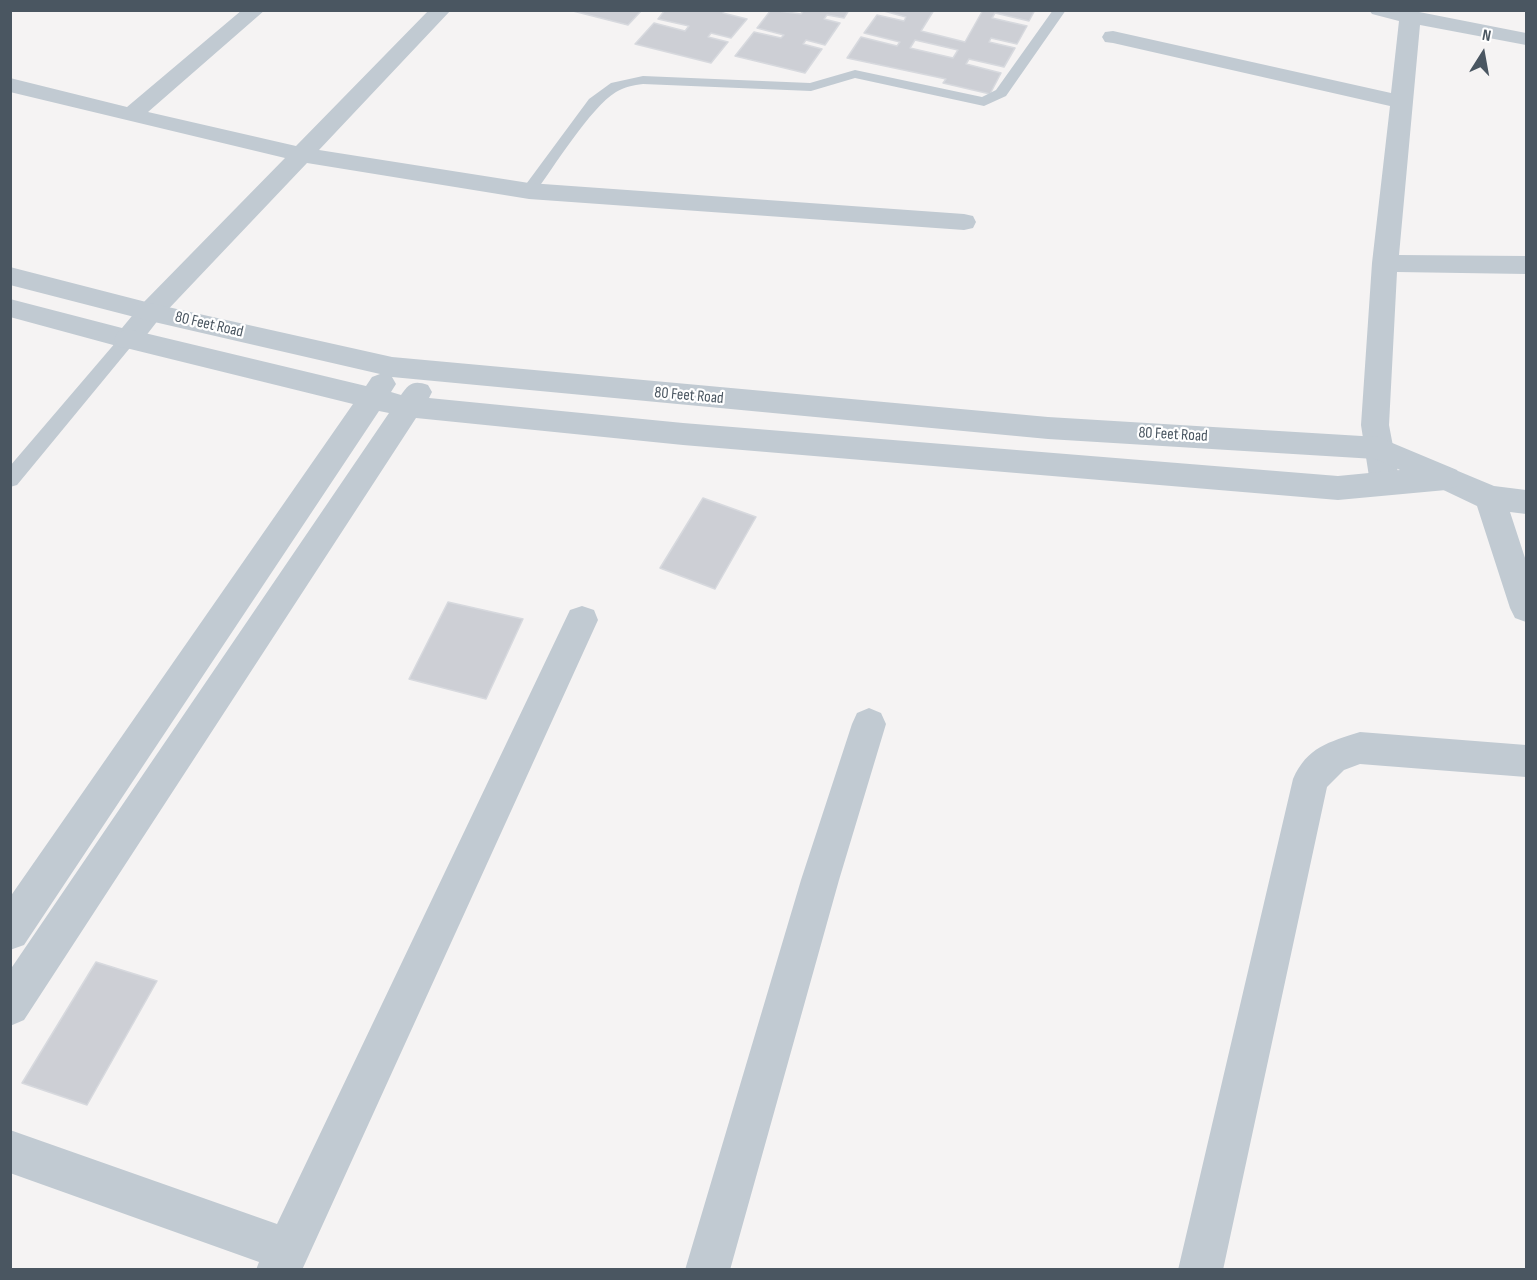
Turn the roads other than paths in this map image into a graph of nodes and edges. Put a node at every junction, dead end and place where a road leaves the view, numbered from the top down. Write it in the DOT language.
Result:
graph roads {
  1 [pos="255,10"];
  2 [pos="441,10"];
  3 [pos="1060,10"];
  4 [pos="1379,10"];
  5 [pos="1410,17"];
  6 [pos="1113,38"];
  7 [pos="1527,39"];
  8 [pos="10,85"];
  9 [pos="1401,102"];
  10 [pos="131,115"];
  11 [pos="304,155"];
  12 [pos="529,191"];
  13 [pos="964,222"];
  14 [pos="1385,263"];
  15 [pos="1527,265"];
  16 [pos="10,276"];
  17 [pos="10,308"];
  18 [pos="150,312"];
  19 [pos="128,339"];
  20 [pos="392,367"];
  21 [pos="430,372"];
  22 [pos="372,400"];
  23 [pos="408,407"];
  24 [pos="1378,448"];
  25 [pos="1446,478"];
  26 [pos="10,480"];
  27 [pos="1385,483"];
  28 [pos="1490,498"];
  29 [pos="1527,502"];
  30 [pos="1527,608"];
  31 [pos="582,620"];
  32 [pos="869,724"];
  33 [pos="1527,760"];
  34 [pos="10,931"];
  35 [pos="10,1006"];
  36 [pos="10,1151"];
  37 [pos="283,1260"];
  38 [pos="708,1269"];
  39 [pos="1200,1269"];
  1 -- 10 [label="street"];
  2 -- 11 [label="street"];
  3 -- 12 [label="lane"];
  4 -- 5 [label="street"];
  5 -- 7 [label="street"];
  5 -- 9 [label="street"];
  6 -- 9 [label="street"];
  8 -- 10 [label="street"];
  9 -- 14 [label="street"];
  10 -- 11 [label="street"];
  11 -- 12 [label="street"];
  11 -- 18 [label="street"];
  12 -- 13 [label="street"];
  14 -- 15 [label="street"];
  14 -- 24 [label="street"];
  16 -- 18 [label="street, 80 Feet Road"];
  17 -- 19 [label="street"];
  18 -- 19 [label="street"];
  18 -- 20 [label="street, 80 Feet Road"];
  19 -- 22 [label="street"];
  19 -- 26 [label="lane"];
  20 -- 21 [label="street, 80 Feet Road"];
  20 -- 22 [label="street"];
  21 -- 23 [label="street"];
  21 -- 24 [label="street, 80 Feet Road"];
  22 -- 23 [label="street"];
  22 -- 34 [label="street"];
  23 -- 27 [label="street"];
  23 -- 35 [label="street"];
  24 -- 25 [label="street"];
  24 -- 27 [label="street"];
  25 -- 27 [label="street"];
  25 -- 28 [label="street"];
  28 -- 29 [label="street"];
  28 -- 30 [label="street"];
  31 -- 37 [label="street"];
  32 -- 38 [label="street"];
  33 -- 39 [label="street"];
  36 -- 37 [label="street"];
}
